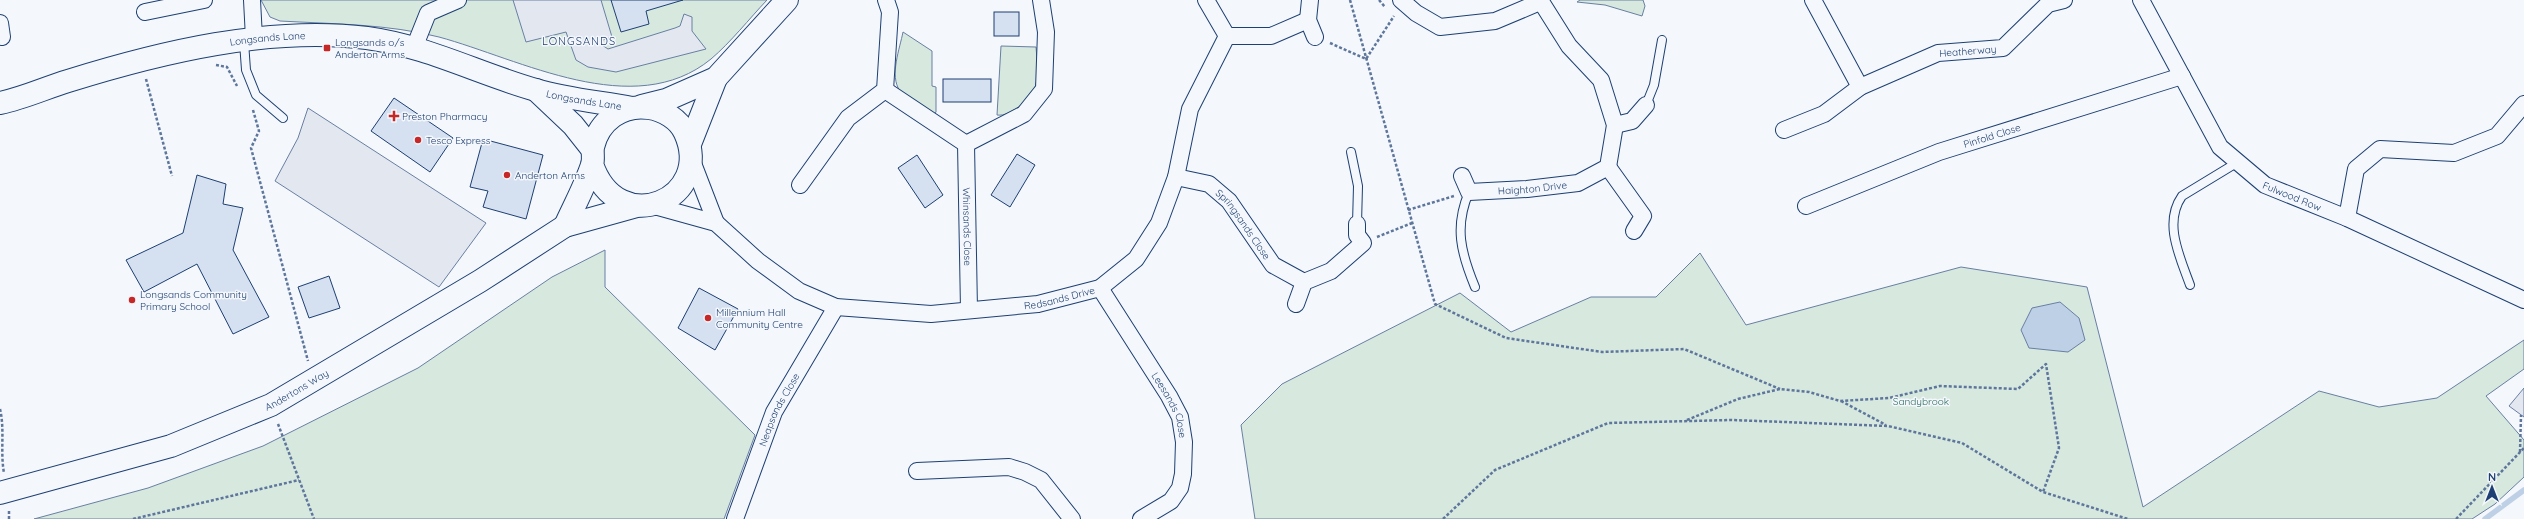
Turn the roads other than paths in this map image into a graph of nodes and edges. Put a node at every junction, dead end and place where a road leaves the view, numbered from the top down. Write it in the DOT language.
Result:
graph roads {
  1 [pos="204,0"];
  2 [pos="252,0"];
  3 [pos="458,0"];
  4 [pos="787,0"];
  5 [pos="886,0"];
  6 [pos="1041,0"];
  7 [pos="1206,0"];
  8 [pos="1310,0"];
  9 [pos="1401,0"];
  10 [pos="1814,0"];
  11 [pos="2064,0"];
  12 [pos="2142,0"];
  13 [pos="1540,1"];
  14 [pos="145,12"];
  15 [pos="1308,20"];
  16 [pos="1227,36"];
  17 [pos="1314,37"];
  18 [pos="249,40"];
  19 [pos="1662,40"];
  20 [pos="414,48"];
  21 [pos="2182,76"];
  22 [pos="716,78"];
  23 [pos="1860,87"];
  24 [pos="536,90"];
  25 [pos="885,90"];
  26 [pos="0,103"];
  27 [pos="2524,104"];
  28 [pos="1646,105"];
  29 [pos="636,107"];
  30 [pos="283,118"];
  31 [pos="1615,125"];
  32 [pos="1784,130"];
  33 [pos="966,144"];
  34 [pos="691,151"];
  35 [pos="1351,152"];
  36 [pos="592,156"];
  37 [pos="2238,162"];
  38 [pos="1608,167"];
  39 [pos="1462,176"];
  40 [pos="1176,177"];
  41 [pos="800,185"];
  42 [pos="1469,192"];
  43 [pos="644,206"];
  44 [pos="1806,206"];
  45 [pos="2347,218"];
  46 [pos="716,223"];
  47 [pos="1357,224"];
  48 [pos="565,226"];
  49 [pos="1634,231"];
  50 [pos="1304,282"];
  51 [pos="2190,285"];
  52 [pos="1100,288"];
  53 [pos="1475,288"];
  54 [pos="2524,300"];
  55 [pos="1296,304"];
  56 [pos="836,307"];
  57 [pos="970,310"];
  58 [pos="917,471"];
  59 [pos="4,492"];
  60 [pos="735,519"];
  61 [pos="1072,519"];
  62 [pos="1141,519"];
  1 -- 14 [label="street"];
  2 -- 18 [label="street"];
  3 -- 20 [label="street"];
  4 -- 22 [label="main road, Longsands Lane"];
  5 -- 25 [label="street"];
  6 -- 33 [label="street"];
  7 -- 16 [label="street"];
  8 -- 15 [label="street"];
  9 -- 13 [label="street"];
  10 -- 23 [label="street"];
  11 -- 23 [label="street, Heatherway"];
  12 -- 21 [label="street, Fulwood Row"];
  13 -- 31 [label="street"];
  15 -- 16 [label="street"];
  15 -- 17 [label="street"];
  16 -- 40 [label="street, Redsands Drive"];
  18 -- 20 [label="main road, Longsands Lane"];
  18 -- 26 [label="main road, Longsands Lane"];
  18 -- 30 [label="lane"];
  19 -- 28 [label="lane"];
  20 -- 24 [label="main road, Longsands Lane"];
  21 -- 37 [label="street, Fulwood Row"];
  21 -- 44 [label="street, Pinfold Close"];
  22 -- 29 [label="main road, Longsands Lane"];
  22 -- 34 [label="main road, Longsands Lane"];
  23 -- 32 [label="street, Heatherway"];
  24 -- 29 [label="main road, Longsands Lane"];
  24 -- 36 [label="main road, Longsands Lane"];
  25 -- 33 [label="street"];
  25 -- 41 [label="street"];
  27 -- 45 [label="street"];
  28 -- 31 [label="street"];
  29 -- 34 [label="main road"];
  29 -- 36 [label="main road"];
  31 -- 38 [label="street"];
  33 -- 57 [label="street, Whinsands Close"];
  34 -- 43 [label="main road"];
  34 -- 46 [label="street, Redsands Drive"];
  35 -- 47 [label="lane"];
  36 -- 43 [label="main road"];
  36 -- 48 [label="main road"];
  37 -- 45 [label="street, Fulwood Row"];
  37 -- 51 [label="lane"];
  38 -- 42 [label="street, Haighton Drive"];
  38 -- 49 [label="street"];
  39 -- 42 [label="street"];
  40 -- 50 [label="street, Springsands Close"];
  40 -- 52 [label="street, Redsands Drive"];
  42 -- 53 [label="lane"];
  43 -- 46 [label="street, Redsands Drive"];
  43 -- 48 [label="main road, Andertons Way"];
  45 -- 54 [label="street, Fulwood Row"];
  46 -- 56 [label="street, Redsands Drive"];
  47 -- 50 [label="street"];
  48 -- 59 [label="main road, Andertons Way"];
  50 -- 55 [label="street"];
  52 -- 57 [label="street, Redsands Drive"];
  52 -- 62 [label="street, Leesands Close"];
  56 -- 57 [label="street, Redsands Drive"];
  56 -- 60 [label="street, Neapsands Close"];
  58 -- 61 [label="street"];
}
